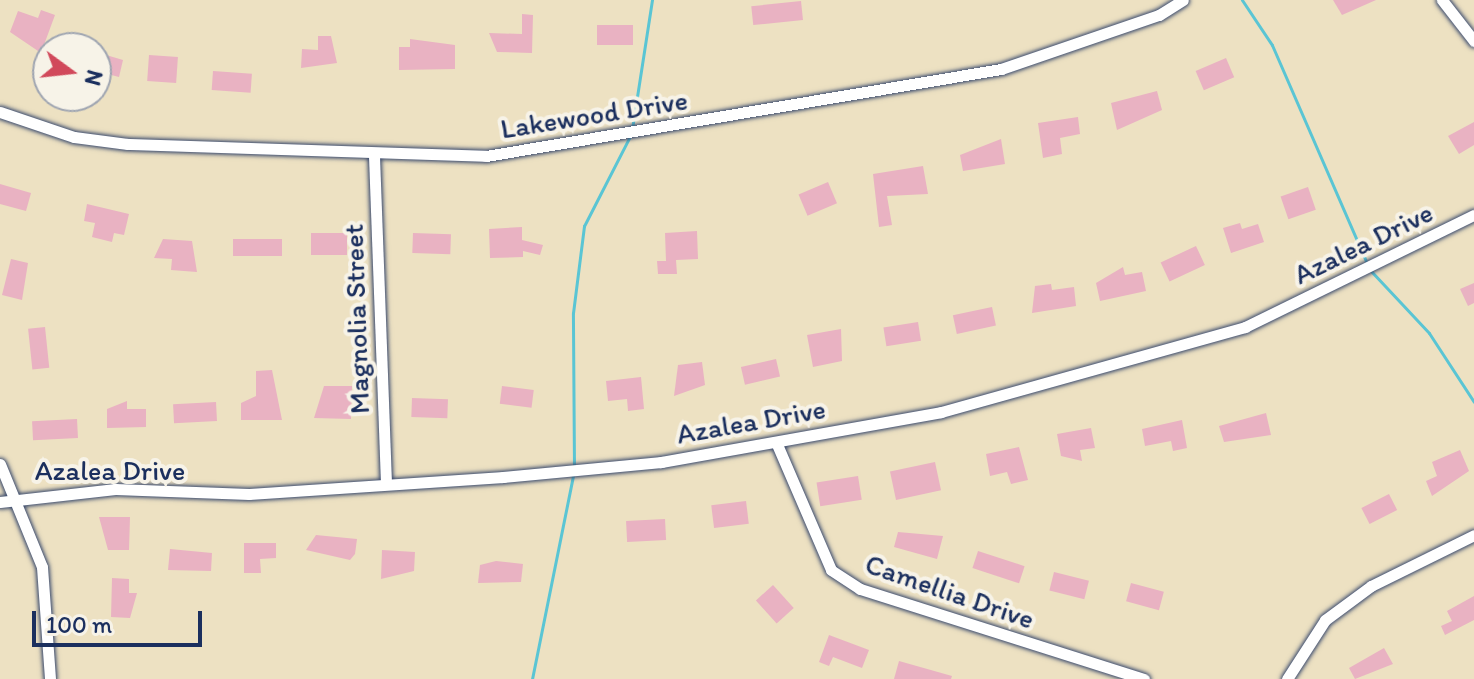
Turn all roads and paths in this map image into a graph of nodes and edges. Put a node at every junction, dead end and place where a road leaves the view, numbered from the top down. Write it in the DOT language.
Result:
graph roads {
  1 [pos="1183,0"];
  2 [pos="1442,0"];
  3 [pos="1474,41"];
  4 [pos="0,112"];
  5 [pos="374,156"];
  6 [pos="1474,215"];
  7 [pos="776,442"];
  8 [pos="0,464"];
  9 [pos="386,480"];
  10 [pos="15,495"];
  11 [pos="0,502"];
  12 [pos="1474,535"];
  13 [pos="50,679"];
  14 [pos="1144,679"];
  15 [pos="1287,679"];
  1 -- 5 [label="street, Lakewood Drive"];
  2 -- 3 [label="street"];
  4 -- 5 [label="street, Lakewood Drive"];
  5 -- 9 [label="street, Magnolia Street"];
  6 -- 7 [label="street, Azalea Drive"];
  7 -- 9 [label="street, Azalea Drive"];
  7 -- 14 [label="street, Camellia Drive"];
  8 -- 10 [label="street"];
  9 -- 10 [label="street, Azalea Drive"];
  10 -- 11 [label="street, Azalea Drive"];
  10 -- 13 [label="street"];
  12 -- 15 [label="street"];
}
